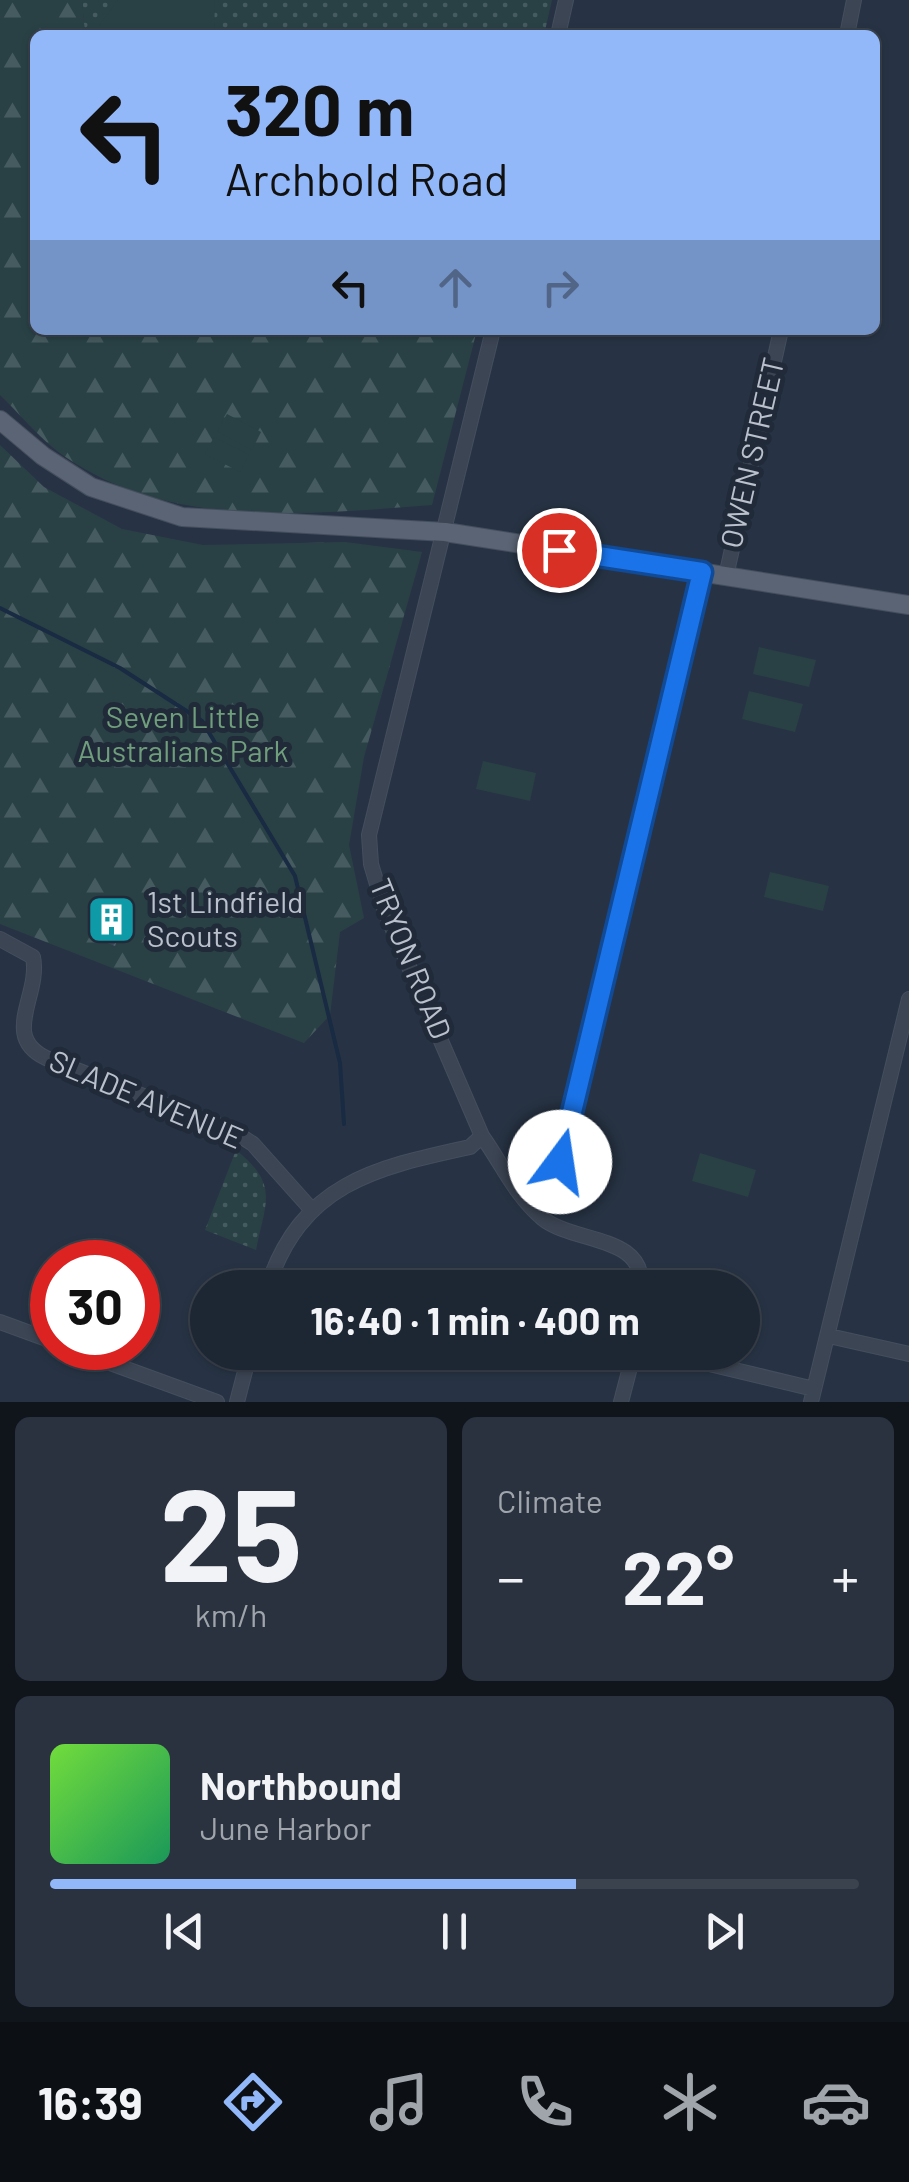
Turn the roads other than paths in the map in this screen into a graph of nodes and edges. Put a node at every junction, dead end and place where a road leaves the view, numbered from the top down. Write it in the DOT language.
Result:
graph roads {
  1 [pos="566,0"];
  2 [pos="854,0"];
  3 [pos="559,30"];
  4 [pos="847,30"];
  5 [pos="492,335"];
  6 [pos="780,335"];
  7 [pos="0,420"];
  8 [pos="445,532"];
  9 [pos="702,572"];
  10 [pos="726,576"];
  11 [pos="909,605"];
  12 [pos="0,939"];
  13 [pos="909,999"];
  14 [pos="482,1136"];
  15 [pos="528,1204"];
  16 [pos="311,1210"];
  17 [pos="273,1270"];
  18 [pos="641,1270"];
  19 [pos="0,1322"];
  20 [pos="30,1333"];
  21 [pos="828,1336"];
  22 [pos="909,1354"];
  23 [pos="129,1370"];
  24 [pos="245,1370"];
  25 [pos="629,1370"];
  26 [pos="723,1370"];
  27 [pos="813,1395"];
  28 [pos="217,1402"];
  29 [pos="237,1402"];
  30 [pos="621,1402"];
  1 -- 3 [label="street"];
  2 -- 4 [label="street"];
  5 -- 8 [label="street, TRYON ROAD"];
  6 -- 10 [label="street, OWEN STREET"];
  7 -- 8 [label="main road"];
  8 -- 9 [label="main road"];
  8 -- 14 [label="street, TRYON ROAD"];
  9 -- 10 [label="main road"];
  9 -- 15 [label="street, OWEN STREET"];
  10 -- 11 [label="main road"];
  12 -- 16 [label="street, SLADE AVENUE"];
  13 -- 21 [label="street"];
  14 -- 15 [label="street, TRYON ROAD"];
  14 -- 16 [label="street"];
  15 -- 18 [label="street, TRYON ROAD"];
  16 -- 17 [label="street"];
  19 -- 20 [label="street"];
  21 -- 22 [label="street"];
  21 -- 27 [label="street"];
  23 -- 28 [label="street"];
  24 -- 29 [label="street"];
  25 -- 30 [label="street"];
  26 -- 27 [label="street"];
}
